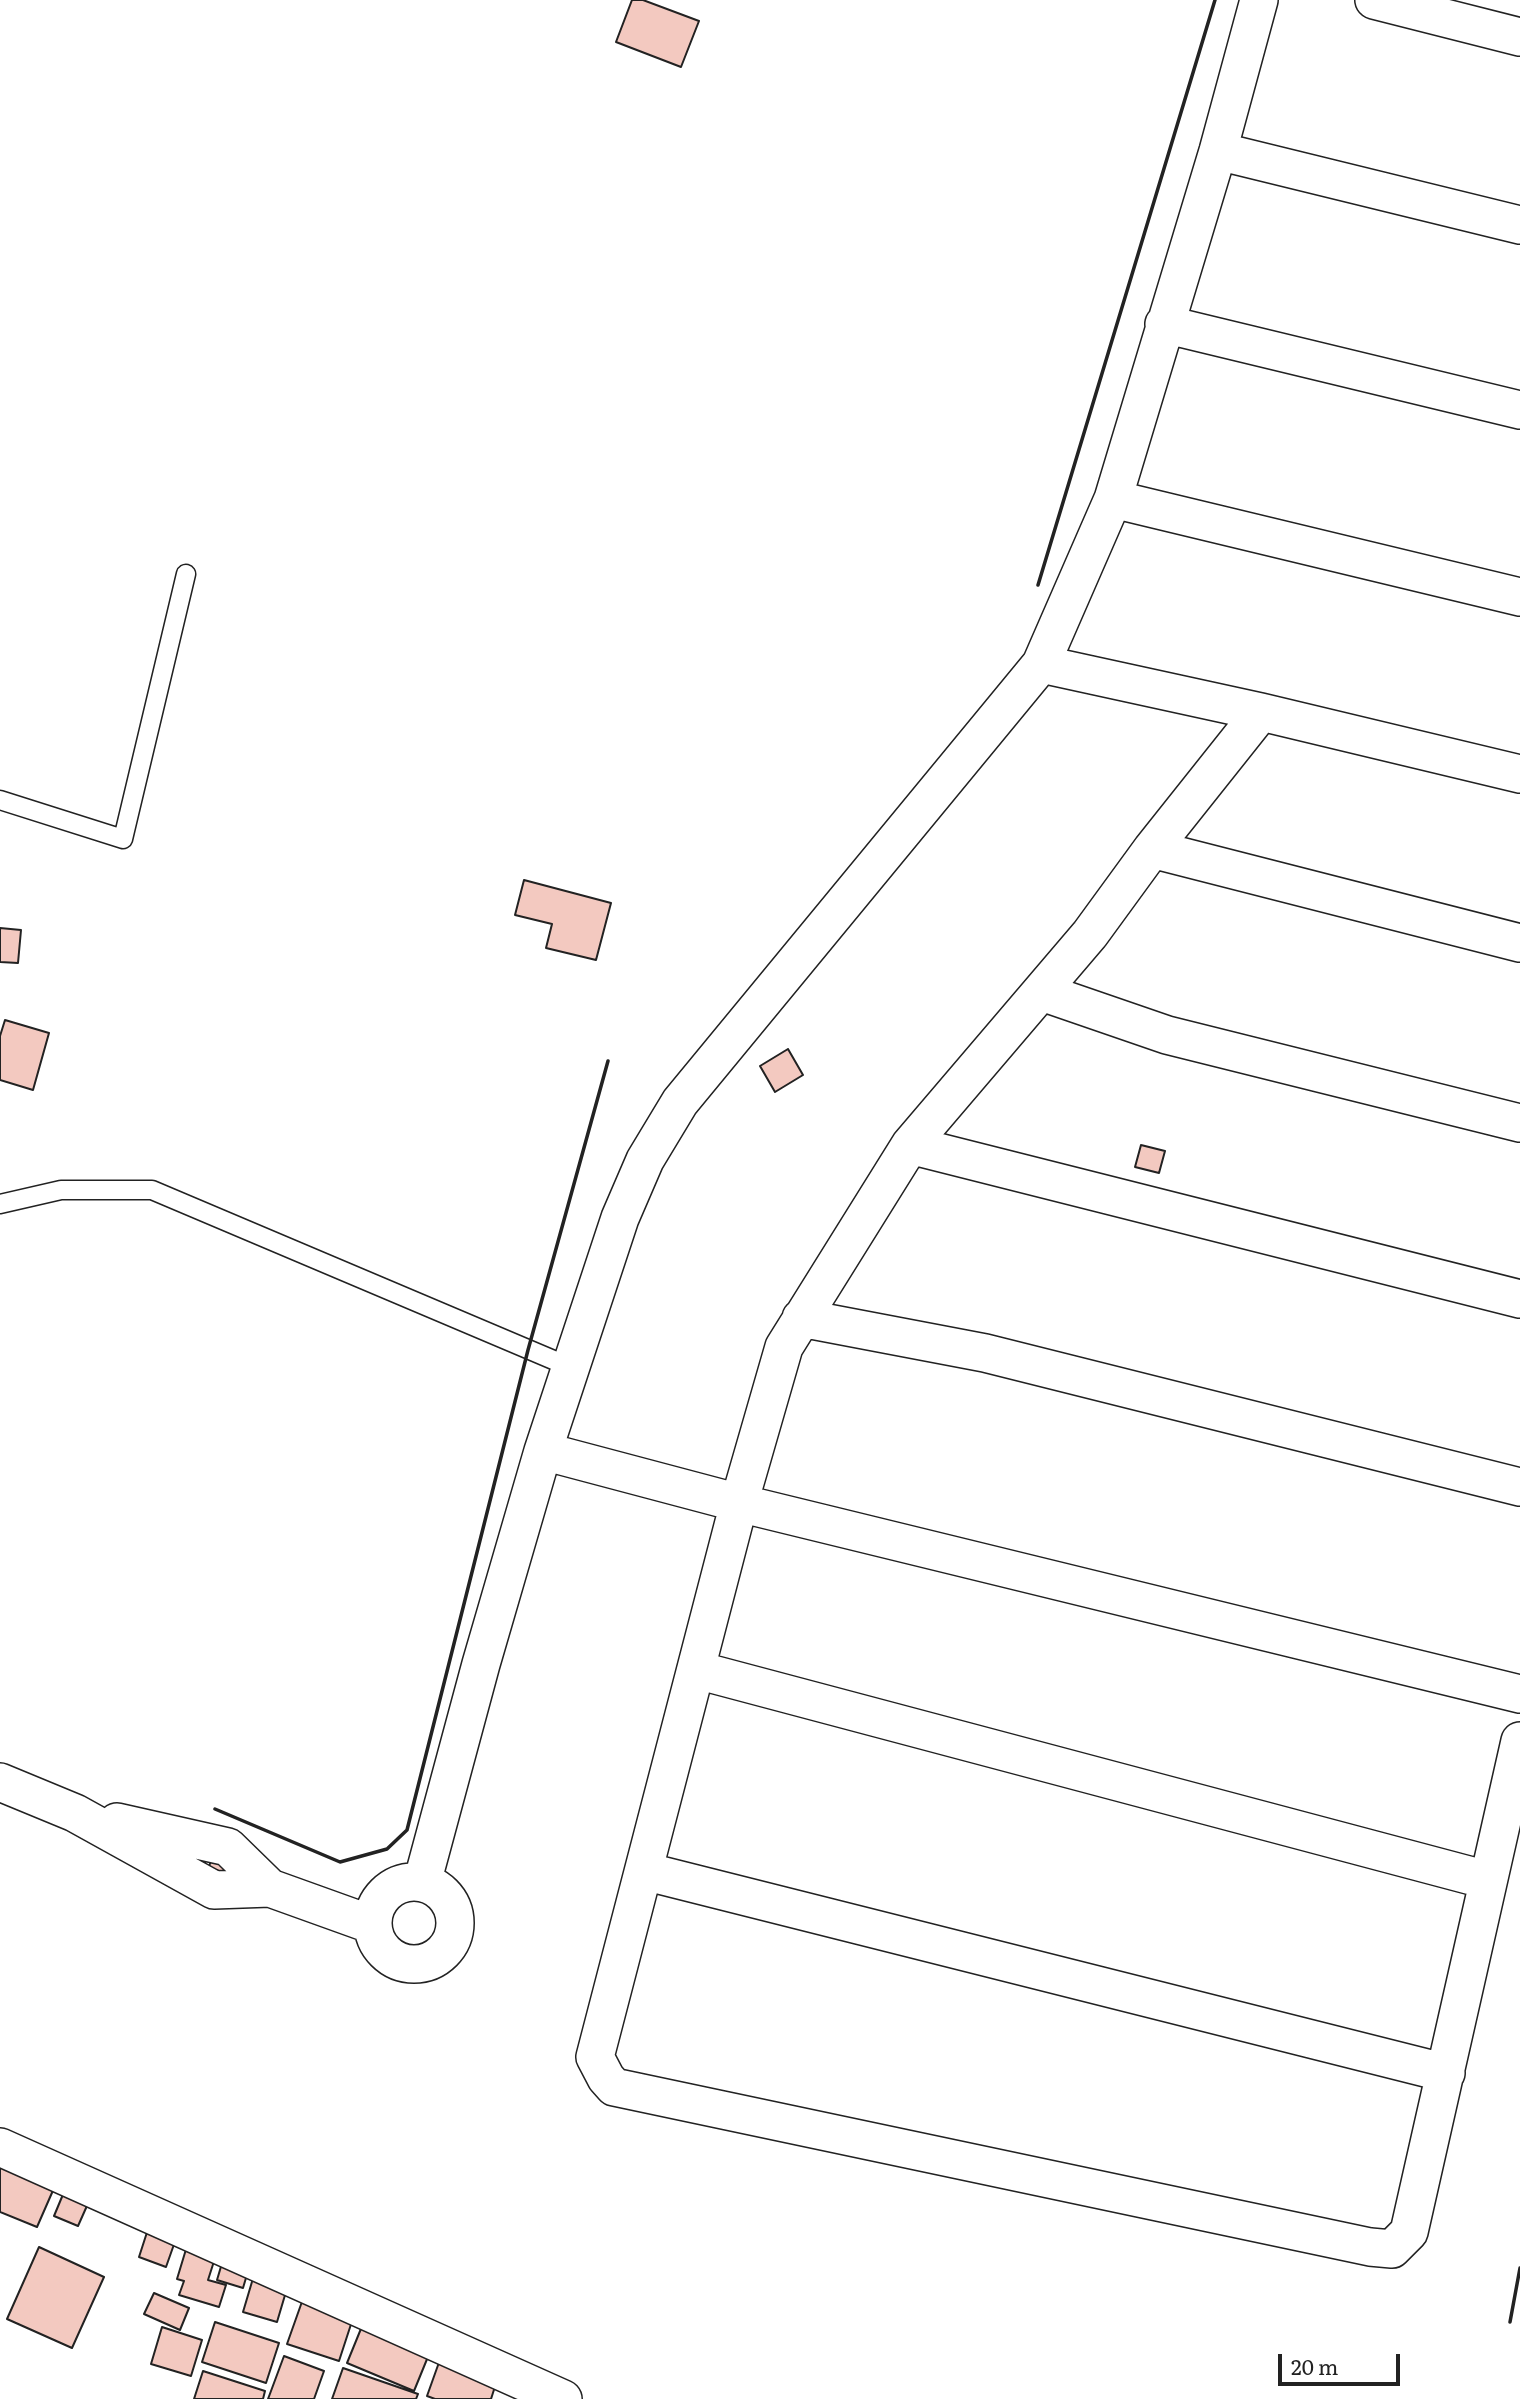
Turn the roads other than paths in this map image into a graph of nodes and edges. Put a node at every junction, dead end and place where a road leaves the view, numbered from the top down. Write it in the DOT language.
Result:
graph roads {
  1 [pos="1259,0"];
  2 [pos="1374,0"];
  3 [pos="1520,37"];
  4 [pos="1218,151"];
  5 [pos="1520,225"];
  6 [pos="1164,324"];
  7 [pos="1520,410"];
  8 [pos="1113,499"];
  9 [pos="186,573"];
  10 [pos="1520,597"];
  11 [pos="1041,664"];
  12 [pos="1261,712"];
  13 [pos="1520,774"];
  14 [pos="0,800"];
  15 [pos="1152,849"];
  16 [pos="1520,943"];
  17 [pos="1042,992"];
  18 [pos="1520,1122"];
  19 [pos="910,1145"];
  20 [pos="0,1204"];
  21 [pos="1520,1299"];
  22 [pos="800,1318"];
  23 [pos="570,1367"];
  24 [pos="543,1451"];
  25 [pos="1520,1487"];
  26 [pos="739,1503"];
  27 [pos="696,1670"];
  28 [pos="1520,1694"];
  29 [pos="1520,1741"];
  30 [pos="0,1782"];
  31 [pos="644,1871"];
  32 [pos="1488,1880"];
  33 [pos="422,1883"];
  34 [pos="373,1925"];
  35 [pos="1446,2073"];
  36 [pos="0,2147"];
  37 [pos="563,2399"];
  1 -- 4 [label="street"];
  2 -- 3 [label="street"];
  4 -- 5 [label="street"];
  4 -- 6 [label="street"];
  6 -- 7 [label="street"];
  6 -- 8 [label="street"];
  8 -- 10 [label="street"];
  8 -- 11 [label="street"];
  9 -- 14 [label="lane"];
  11 -- 12 [label="street"];
  11 -- 23 [label="street"];
  12 -- 13 [label="street"];
  12 -- 15 [label="street"];
  15 -- 16 [label="street"];
  15 -- 17 [label="street"];
  17 -- 18 [label="street"];
  17 -- 19 [label="street"];
  19 -- 21 [label="street"];
  19 -- 22 [label="street"];
  20 -- 23 [label="lane"];
  22 -- 25 [label="street"];
  22 -- 26 [label="street"];
  23 -- 24 [label="street"];
  24 -- 26 [label="street"];
  24 -- 33 [label="street"];
  26 -- 27 [label="street"];
  26 -- 28 [label="street"];
  27 -- 31 [label="street"];
  27 -- 32 [label="street"];
  29 -- 32 [label="street"];
  30 -- 34 [label="street"];
  31 -- 35 [label="street"];
  31 -- 35 [label="street"];
  32 -- 35 [label="street"];
  33 -- 34 [label="street"];
  33 -- 34 [label="street"];
  36 -- 37 [label="street"];
}
